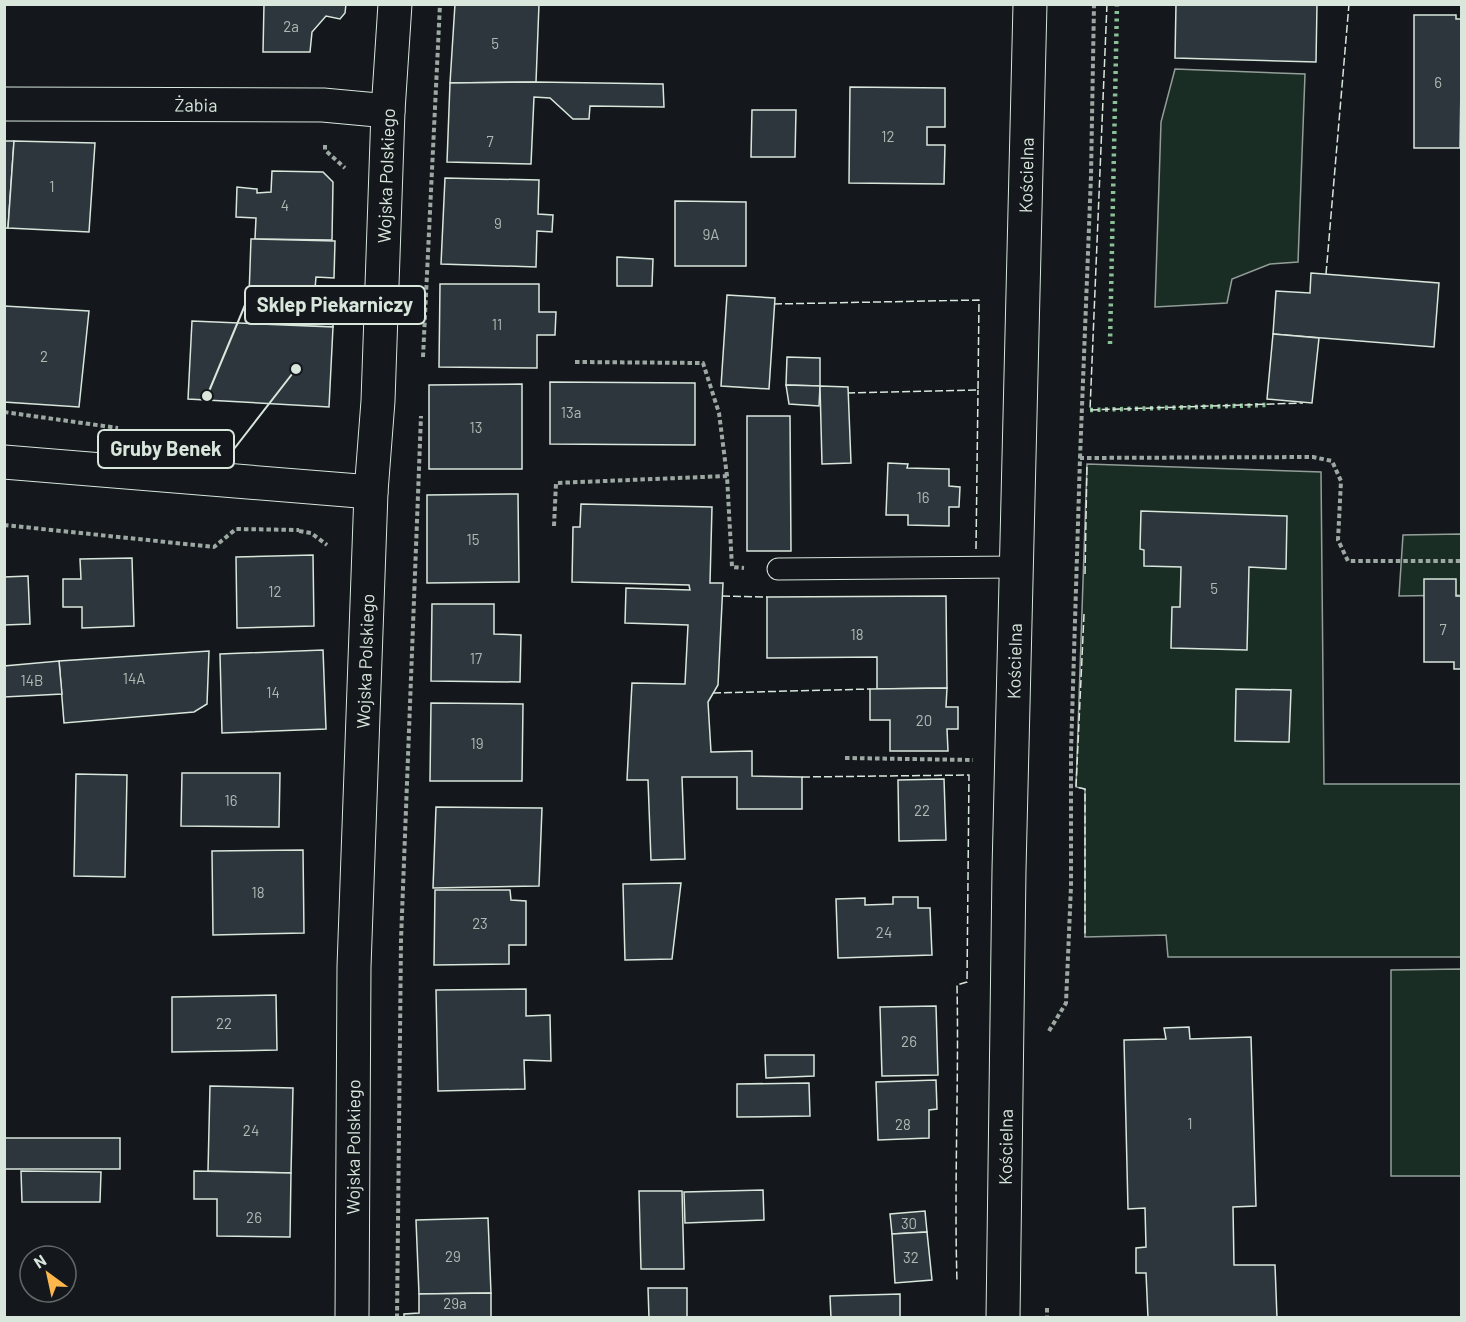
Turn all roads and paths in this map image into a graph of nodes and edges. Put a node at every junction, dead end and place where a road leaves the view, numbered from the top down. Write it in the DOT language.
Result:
graph roads {
  1 [pos="395,4"];
  2 [pos="440,4"];
  3 [pos="1030,4"];
  4 [pos="1094,4"];
  5 [pos="4,104"];
  6 [pos="388,111"];
  7 [pos="575,362"];
  8 [pos="423,368"];
  9 [pos="421,415"];
  10 [pos="1080,458"];
  11 [pos="4,462"];
  12 [pos="727,476"];
  13 [pos="371,492"];
  14 [pos="554,526"];
  15 [pos="1461,561"];
  16 [pos="1017,567"];
  17 [pos="778,568"];
  18 [pos="845,758"];
  19 [pos="1012,761"];
  20 [pos="1046,1039"];
  21 [pos="1046,1299"];
  22 [pos="352,1317"];
  23 [pos="397,1317"];
  24 [pos="1003,1317"];
  25 [pos="1047,1317"];
  1 -- 6 [label="street, Wojska Polskiego"];
  2 -- 8 [label="path"];
  3 -- 16 [label="street, Kościelna"];
  4 -- 10 [label="path"];
  5 -- 6 [label="street, Żabia"];
  6 -- 13 [label="street, Wojska Polskiego"];
  7 -- 12 [label="path"];
  9 -- 23 [label="path"];
  10 -- 15 [label="path"];
  10 -- 20 [label="path"];
  11 -- 13 [label="street"];
  12 -- 14 [label="path"];
  12 -- 17 [label="path"];
  13 -- 22 [label="street, Wojska Polskiego"];
  16 -- 17 [label="lane"];
  16 -- 19 [label="street, Kościelna"];
  18 -- 19 [label="path"];
  19 -- 24 [label="street, Kościelna"];
  21 -- 25 [label="path"];
}
